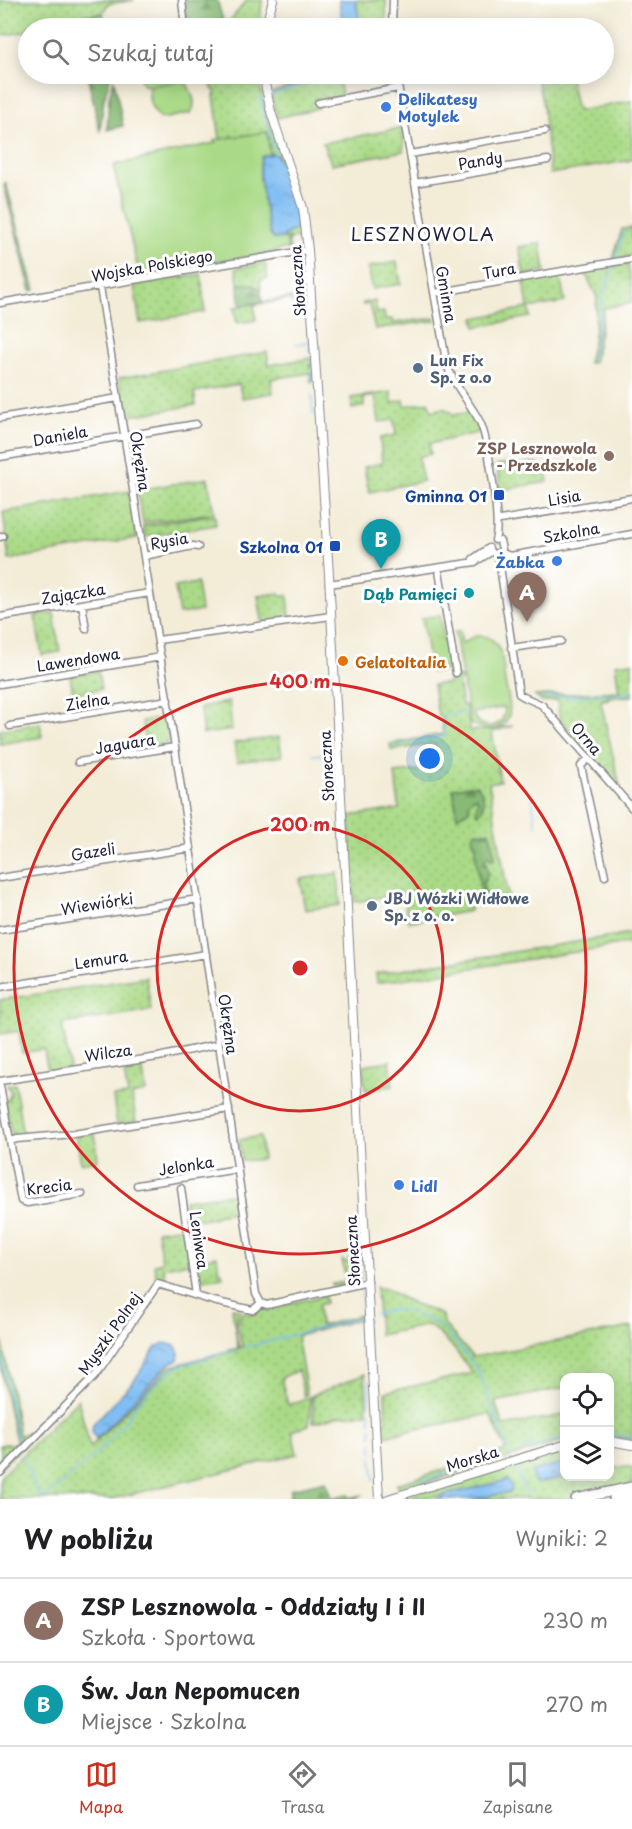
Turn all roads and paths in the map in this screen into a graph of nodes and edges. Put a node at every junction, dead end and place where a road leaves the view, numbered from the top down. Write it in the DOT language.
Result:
graph roads {
  1 [pos="182,0"];
  2 [pos="273,0"];
  3 [pos="393,0"];
  4 [pos="184,18"];
  5 [pos="268,18"];
  6 [pos="392,18"];
  7 [pos="266,84"];
  8 [pos="397,84"];
  9 [pos="398,88"];
  10 [pos="318,103"];
  11 [pos="545,131"];
  12 [pos="410,154"];
  13 [pos="548,160"];
  14 [pos="415,183"];
  15 [pos="308,250"];
  16 [pos="632,260"];
  17 [pos="100,287"];
  18 [pos="435,292"];
  19 [pos="0,303"];
  20 [pos="118,398"];
  21 [pos="0,418"];
  22 [pos="196,424"];
  23 [pos="124,436"];
  24 [pos="0,457"];
  25 [pos="632,498"];
  26 [pos="497,509"];
  27 [pos="500,520"];
  28 [pos="631,534"];
  29 [pos="497,541"];
  30 [pos="632,542"];
  31 [pos="198,547"];
  32 [pos="496,551"];
  33 [pos="144,556"];
  34 [pos="439,571"];
  35 [pos="329,584"];
  36 [pos="150,593"];
  37 [pos="82,604"];
  38 [pos="331,616"];
  39 [pos="0,617"];
  40 [pos="86,629"];
  41 [pos="158,640"];
  42 [pos="561,641"];
  43 [pos="512,648"];
  44 [pos="161,657"];
  45 [pos="456,673"];
  46 [pos="0,684"];
  47 [pos="168,700"];
  48 [pos="10,726"];
  49 [pos="175,747"];
  50 [pos="589,759"];
  51 [pos="78,762"];
  52 [pos="632,808"];
  53 [pos="190,848"];
  54 [pos="605,876"];
  55 [pos="0,878"];
  56 [pos="198,898"];
  57 [pos="0,930"];
  58 [pos="206,954"];
  59 [pos="0,987"];
  60 [pos="219,1044"];
  61 [pos="0,1081"];
  62 [pos="0,1086"];
  63 [pos="229,1109"];
  64 [pos="11,1141"];
  65 [pos="238,1169"];
  66 [pos="137,1185"];
  67 [pos="181,1188"];
  68 [pos="82,1194"];
  69 [pos="368,1282"];
  70 [pos="196,1295"];
  71 [pos="261,1303"];
  72 [pos="614,1442"];
  73 [pos="632,1444"];
  74 [pos="560,1446"];
  75 [pos="0,1473"];
  76 [pos="632,1487"];
  77 [pos="632,1496"];
  78 [pos="379,1499"];
  79 [pos="388,1499"];
  80 [pos="576,1499"];
  81 [pos="614,1499"];
  1 -- 4 [label="street"];
  2 -- 5 [label="main road"];
  3 -- 6 [label="street"];
  7 -- 15 [label="main road, Słoneczna"];
  8 -- 9 [label="street, Gminna"];
  9 -- 10 [label="street"];
  9 -- 12 [label="street, Gminna"];
  11 -- 12 [label="street"];
  12 -- 14 [label="street, Gminna"];
  13 -- 14 [label="street, Pandy"];
  14 -- 18 [label="street, Gminna"];
  15 -- 17 [label="street, Wojska Polskiego"];
  15 -- 35 [label="main road, Słoneczna"];
  16 -- 18 [label="street, Tura"];
  17 -- 19 [label="street, Wojska Polskiego"];
  17 -- 20 [label="street, Okrężna"];
  18 -- 26 [label="street, Gminna"];
  20 -- 21 [label="street"];
  20 -- 23 [label="street, Okrężna"];
  22 -- 23 [label="street, Daniela"];
  23 -- 24 [label="street, Daniela"];
  23 -- 33 [label="street, Okrężna"];
  25 -- 27 [label="street, Lisia"];
  26 -- 27 [label="street, Gminna"];
  26 -- 29 [label="street, Gminna"];
  27 -- 29 [label="street, Gminna"];
  28 -- 30 [label="street"];
  28 -- 32 [label="street, Szkolna"];
  29 -- 32 [label="street"];
  29 -- 32 [label="street"];
  31 -- 33 [label="street, Rysia"];
  32 -- 35 [label="street"];
  32 -- 43 [label="street"];
  33 -- 36 [label="street, Okrężna"];
  34 -- 45 [label="street"];
  35 -- 38 [label="main road, Słoneczna"];
  36 -- 37 [label="street, Zajączka"];
  36 -- 41 [label="street, Okrężna"];
  37 -- 39 [label="street, Zajączka"];
  37 -- 40 [label="street"];
  38 -- 41 [label="street"];
  38 -- 69 [label="main road, Słoneczna"];
  41 -- 44 [label="street, Okrężna"];
  42 -- 43 [label="street"];
  43 -- 50 [label="street, Orna"];
  44 -- 46 [label="street, Lawendowa"];
  44 -- 47 [label="street, Okrężna"];
  47 -- 48 [label="street, Zielna"];
  47 -- 49 [label="street, Okrężna"];
  49 -- 51 [label="street, Jaguara"];
  49 -- 53 [label="street, Okrężna"];
  50 -- 52 [label="street, Orna"];
  50 -- 54 [label="street"];
  53 -- 55 [label="street, Gazeli"];
  53 -- 56 [label="street, Okrężna"];
  56 -- 57 [label="street, Wiewiórki"];
  56 -- 58 [label="street, Okrężna"];
  58 -- 59 [label="street, Lemura"];
  58 -- 60 [label="street, Okrężna"];
  60 -- 61 [label="street, Wilcza"];
  60 -- 63 [label="street, Okrężna"];
  62 -- 64 [label="street"];
  63 -- 64 [label="street"];
  63 -- 65 [label="street, Okrężna"];
  64 -- 68 [label="street, Krecia"];
  65 -- 66 [label="street, Jelonka"];
  65 -- 71 [label="street, Okrężna"];
  67 -- 70 [label="street, Leniwca"];
  69 -- 71 [label="street"];
  69 -- 78 [label="main road, Słoneczna"];
  70 -- 71 [label="street, Myszki Polnej"];
  70 -- 75 [label="street, Myszki Polnej"];
  72 -- 73 [label="main road"];
  74 -- 79 [label="main road, Morska"];
  76 -- 80 [label="highway"];
  77 -- 81 [label="highway"];
}
